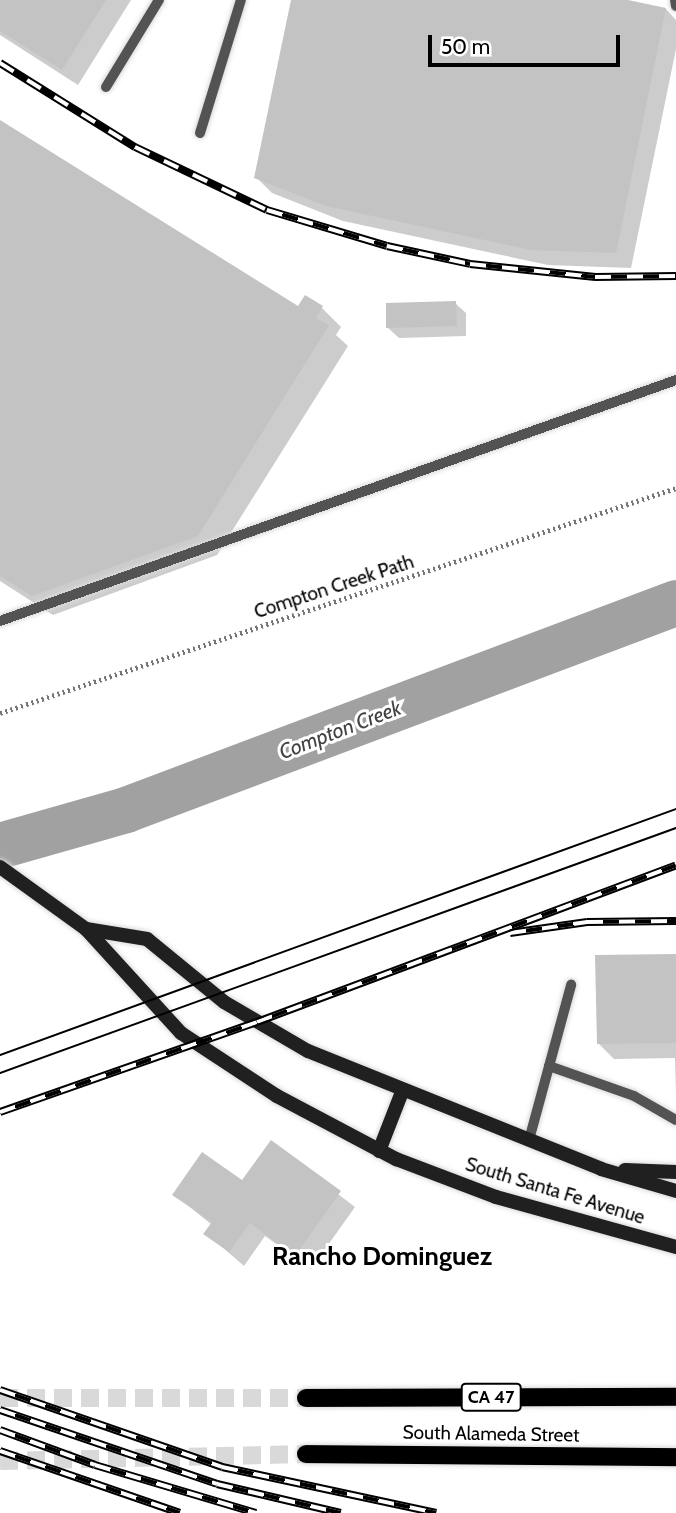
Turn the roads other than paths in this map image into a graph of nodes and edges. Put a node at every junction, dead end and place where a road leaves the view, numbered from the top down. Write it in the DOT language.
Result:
graph roads {
  1 [pos="159,0"];
  2 [pos="241,0"];
  3 [pos="675,0"];
  4 [pos="676,6"];
  5 [pos="106,87"];
  6 [pos="200,133"];
  7 [pos="676,380"];
  8 [pos="0,621"];
  9 [pos="0,866"];
  10 [pos="86,929"];
  11 [pos="572,985"];
  12 [pos="549,1066"];
  13 [pos="402,1093"];
  14 [pos="676,1120"];
  15 [pos="529,1140"];
  16 [pos="379,1151"];
  17 [pos="601,1169"];
  18 [pos="676,1172"];
  19 [pos="676,1191"];
  20 [pos="676,1247"];
  21 [pos="676,1397"];
  22 [pos="306,1398"];
  23 [pos="306,1454"];
  24 [pos="676,1457"];
  1 -- 5 [label="lane"];
  2 -- 6 [label="lane"];
  3 -- 4 [label="lane"];
  7 -- 8 [label="lane"];
  9 -- 10 [label="main road, South Santa Fe Avenue"];
  10 -- 13 [label="main road, South Santa Fe Avenue"];
  10 -- 16 [label="main road, South Santa Fe Avenue"];
  11 -- 12 [label="lane"];
  12 -- 14 [label="lane"];
  12 -- 15 [label="lane"];
  13 -- 15 [label="main road, South Santa Fe Avenue"];
  13 -- 16 [label="main road"];
  15 -- 17 [label="main road, South Santa Fe Avenue"];
  16 -- 20 [label="main road, South Santa Fe Avenue"];
  17 -- 18 [label="main road"];
  17 -- 19 [label="main road, South Santa Fe Avenue"];
  21 -- 22 [label="main road, South Alameda Street / CA 47"];
  23 -- 24 [label="main road, South Alameda Street"];
}
